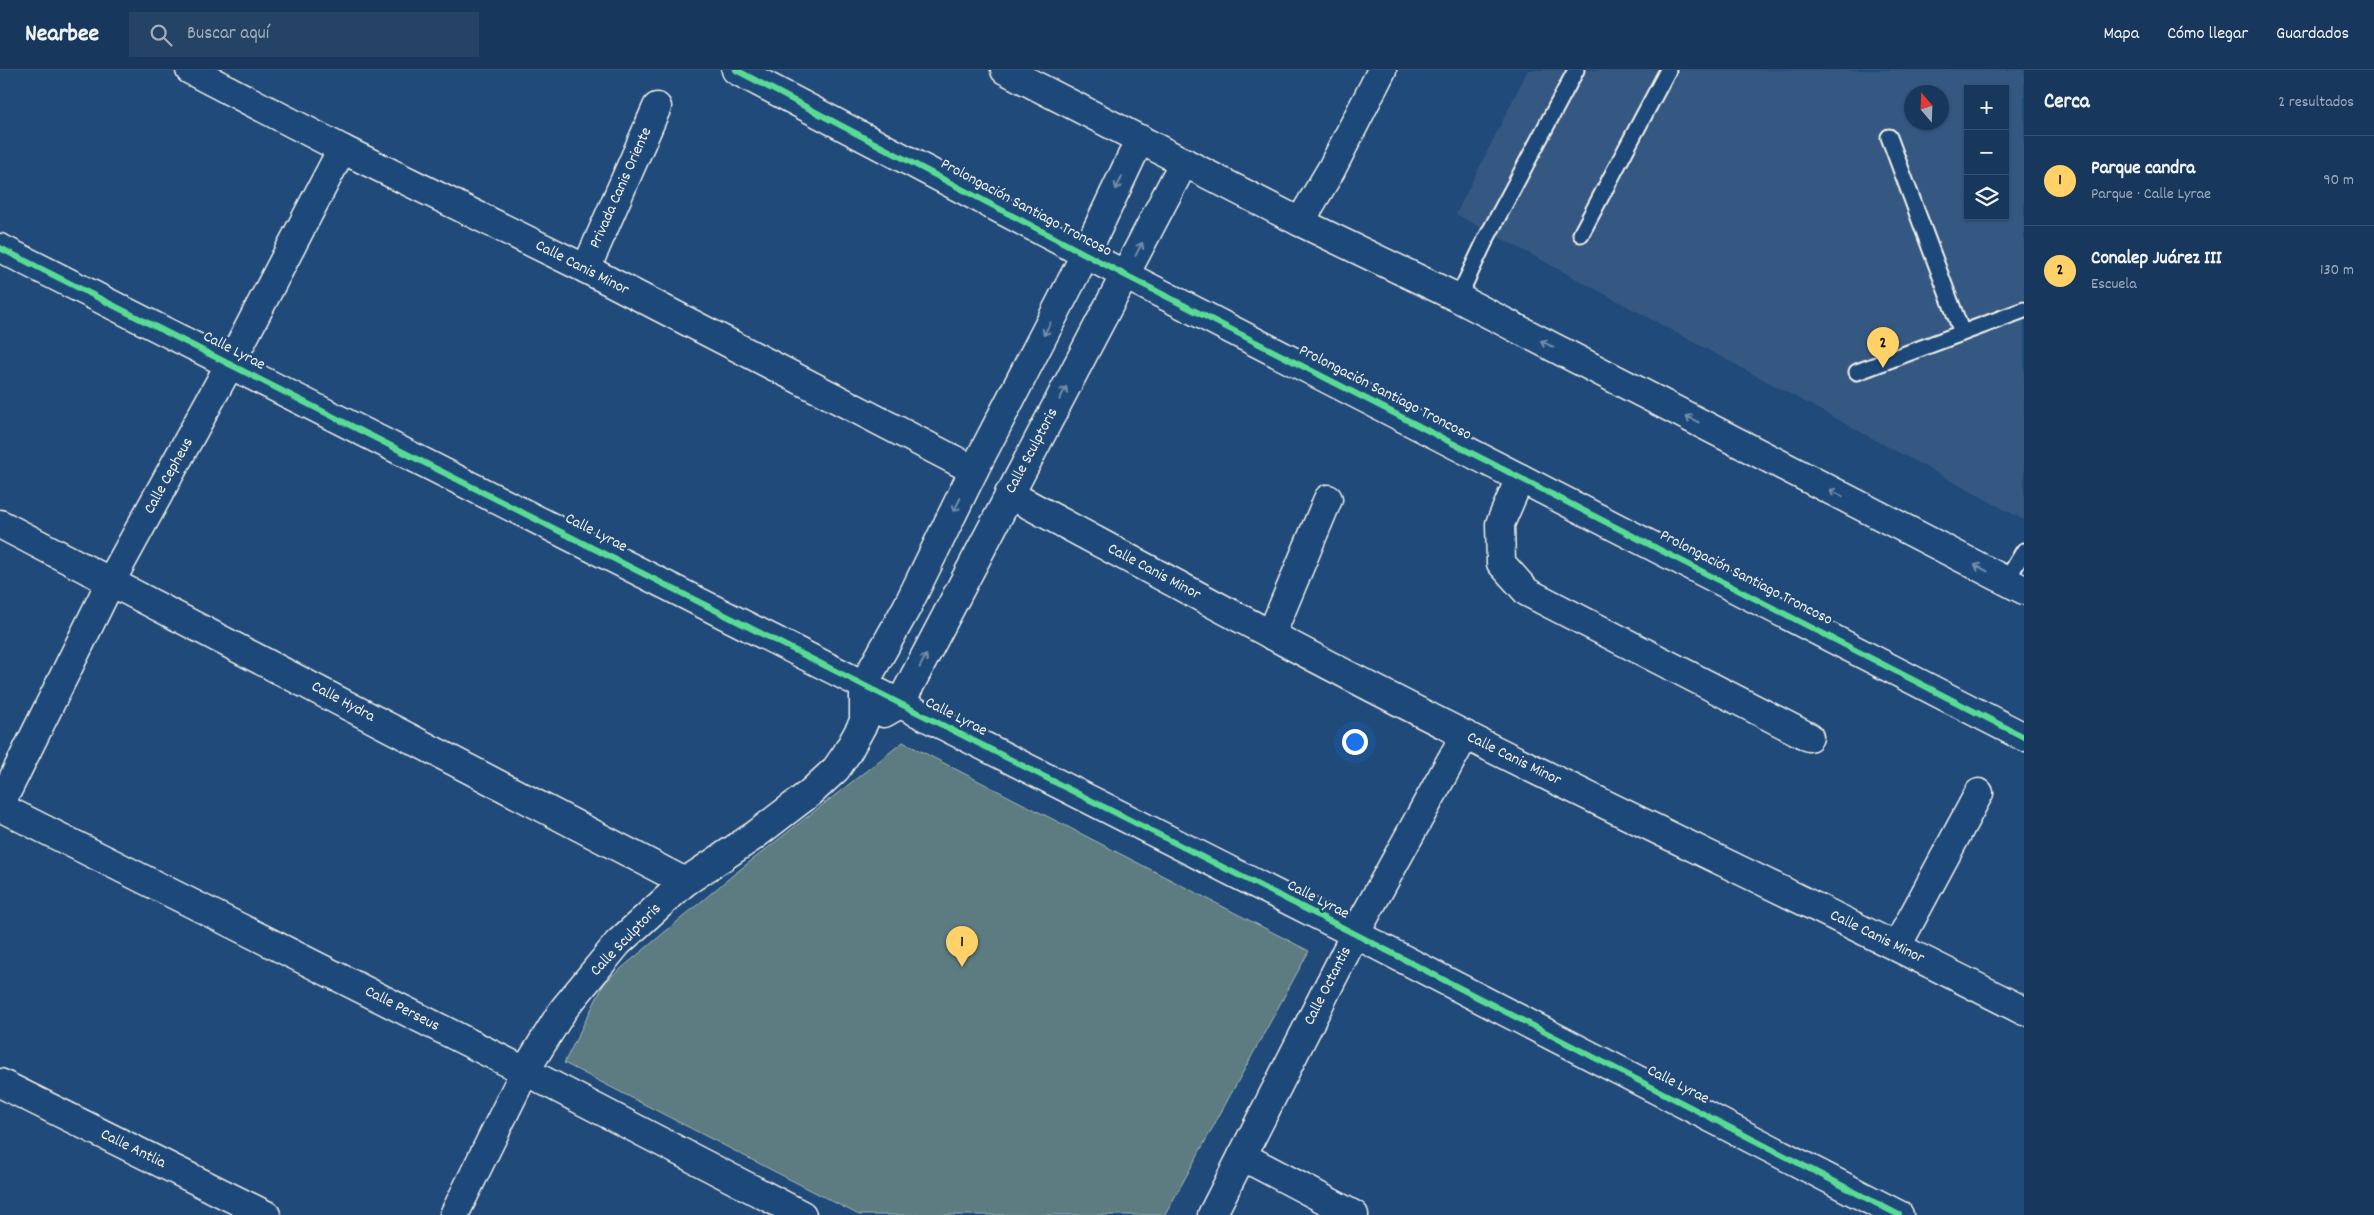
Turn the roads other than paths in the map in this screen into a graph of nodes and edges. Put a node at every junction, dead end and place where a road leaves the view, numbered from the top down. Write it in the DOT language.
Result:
graph roads {
  1 [pos="190,70"];
  2 [pos="736,70"];
  3 [pos="1005,70"];
  4 [pos="1382,70"];
  5 [pos="1576,70"];
  6 [pos="1668,70"];
  7 [pos="657,107"];
  8 [pos="1890,137"];
  9 [pos="1140,140"];
  10 [pos="342,149"];
  11 [pos="1184,162"];
  12 [pos="1300,222"];
  13 [pos="1581,234"];
  14 [pos="0,248"];
  15 [pos="1085,255"];
  16 [pos="586,269"];
  17 [pos="1125,276"];
  18 [pos="1458,298"];
  19 [pos="2024,310"];
  20 [pos="1962,332"];
  21 [pos="230,364"];
  22 [pos="1857,372"];
  23 [pos="974,470"];
  24 [pos="1520,478"];
  25 [pos="1009,494"];
  26 [pos="1328,499"];
  27 [pos="0,524"];
  28 [pos="2024,551"];
  29 [pos="111,581"];
  30 [pos="2015,586"];
  31 [pos="1271,635"];
  32 [pos="864,684"];
  33 [pos="900,704"];
  34 [pos="864,722"];
  35 [pos="1465,735"];
  36 [pos="1809,737"];
  37 [pos="2024,737"];
  38 [pos="1979,794"];
  39 [pos="0,806"];
  40 [pos="685,882"];
  41 [pos="1354,934"];
  42 [pos="1897,946"];
  43 [pos="2024,1011"];
  44 [pos="525,1071"];
  45 [pos="0,1083"];
  46 [pos="1242,1156"];
  47 [pos="266,1215"];
  48 [pos="454,1215"];
  49 [pos="802,1215"];
  50 [pos="1212,1215"];
  51 [pos="1354,1215"];
  52 [pos="1899,1215"];
  1 -- 10 [label="street, Calle Canis Minor"];
  2 -- 15 [label="street, Prolongación Santiago Troncoso"];
  3 -- 9 [label="street"];
  4 -- 12 [label="street"];
  5 -- 18 [label="lane"];
  6 -- 13 [label="lane"];
  7 -- 16 [label="street, Privada Canis Oriente"];
  8 -- 20 [label="lane"];
  9 -- 11 [label="street"];
  9 -- 15 [label="street, one-way"];
  10 -- 16 [label="street, Calle Canis Minor"];
  10 -- 21 [label="street, Calle Cepheus"];
  11 -- 12 [label="street"];
  17 -- 11 [label="street, Calle Sculptoris, one-way"];
  12 -- 18 [label="street"];
  14 -- 21 [label="street, Calle Lyrae"];
  15 -- 17 [label="street, Prolongación Santiago Troncoso"];
  15 -- 23 [label="street, one-way"];
  16 -- 23 [label="street, Calle Canis Minor"];
  17 -- 24 [label="street, Prolongación Santiago Troncoso"];
  25 -- 17 [label="street, Calle Sculptoris, one-way"];
  30 -- 18 [label="street, one-way"];
  19 -- 20 [label="lane"];
  20 -- 22 [label="lane"];
  21 -- 29 [label="street, Calle Cepheus"];
  21 -- 32 [label="street, Calle Lyrae"];
  23 -- 32 [label="street, one-way"];
  24 -- 36 [label="street"];
  24 -- 37 [label="street, Prolongación Santiago Troncoso"];
  25 -- 31 [label="street, Calle Canis Minor"];
  33 -- 25 [label="street, Calle Sculptoris, one-way"];
  26 -- 31 [label="street"];
  27 -- 29 [label="street, Calle Hydra"];
  28 -- 30 [label="lane"];
  29 -- 39 [label="street, Calle Cepheus"];
  29 -- 40 [label="street, Calle Hydra"];
  31 -- 35 [label="street, Calle Canis Minor"];
  32 -- 33 [label="street, Calle Lyrae"];
  32 -- 34 [label="street"];
  33 -- 34 [label="street"];
  33 -- 41 [label="street, Calle Lyrae"];
  34 -- 40 [label="street, Calle Sculptoris"];
  35 -- 41 [label="street, Calle Octantis"];
  35 -- 42 [label="street, Calle Canis Minor"];
  38 -- 42 [label="street"];
  39 -- 44 [label="street, Calle Perseus"];
  40 -- 44 [label="street, Calle Sculptoris"];
  41 -- 46 [label="street, Calle Octantis"];
  41 -- 52 [label="street, Calle Lyrae"];
  42 -- 43 [label="street, Calle Canis Minor"];
  44 -- 48 [label="street, Calle Sculptoris"];
  44 -- 49 [label="street, Calle Perseus"];
  45 -- 47 [label="street, Calle Antlia"];
  46 -- 50 [label="street, Calle Octantis"];
  46 -- 51 [label="street"];
}
